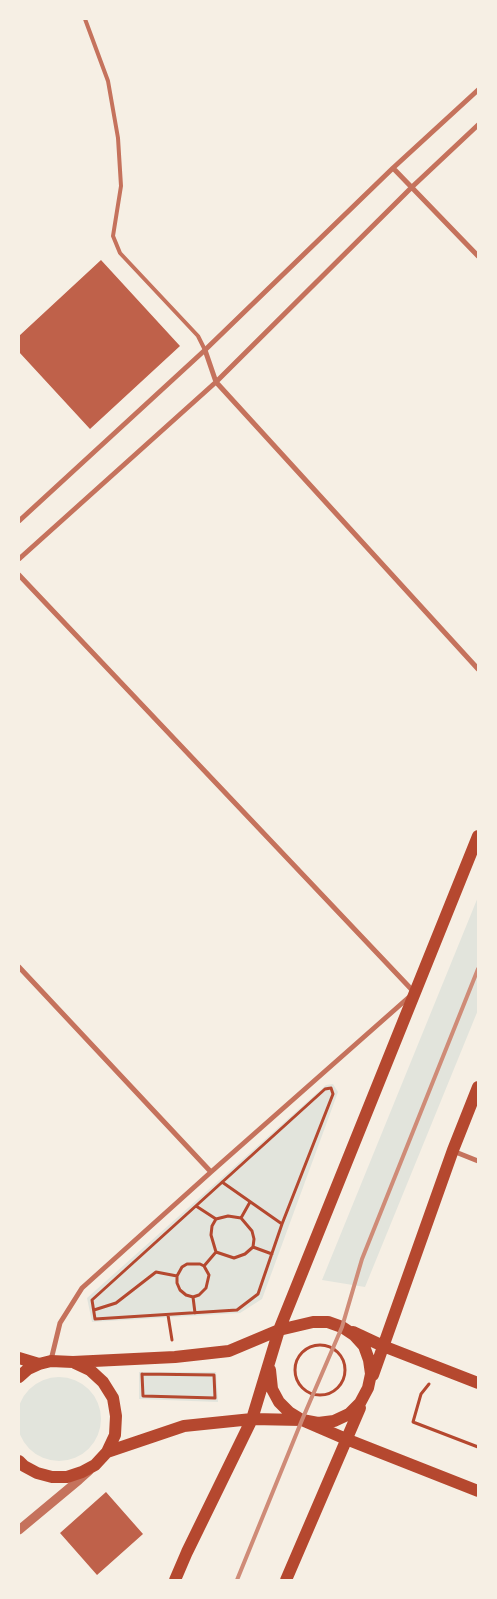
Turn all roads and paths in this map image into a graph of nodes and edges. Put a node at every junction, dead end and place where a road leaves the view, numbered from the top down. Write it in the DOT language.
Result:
graph roads {
  1 [pos="85,19"];
  2 [pos="478,90"];
  3 [pos="478,125"];
  4 [pos="393,168"];
  5 [pos="412,187"];
  6 [pos="478,256"];
  7 [pos="206,350"];
  8 [pos="216,382"];
  9 [pos="19,521"];
  10 [pos="19,558"];
  11 [pos="19,574"];
  12 [pos="478,669"];
  13 [pos="478,836"];
  14 [pos="19,967"];
  15 [pos="414,993"];
  16 [pos="478,1087"];
  17 [pos="453,1150"];
  18 [pos="478,1161"];
  19 [pos="211,1172"];
  20 [pos="222,1182"];
  21 [pos="250,1202"];
  22 [pos="196,1206"];
  23 [pos="241,1218"];
  24 [pos="216,1219"];
  25 [pos="282,1224"];
  26 [pos="253,1247"];
  27 [pos="216,1252"];
  28 [pos="272,1254"];
  29 [pos="204,1266"];
  30 [pos="177,1276"];
  31 [pos="193,1297"];
  32 [pos="94,1310"];
  33 [pos="195,1313"];
  34 [pos="298,1326"];
  35 [pos="342,1327"];
  36 [pos="279,1330"];
  37 [pos="383,1346"];
  38 [pos="19,1358"];
  39 [pos="270,1361"];
  40 [pos="73,1362"];
  41 [pos="31,1368"];
  42 [pos="142,1374"];
  43 [pos="296,1376"];
  44 [pos="430,1383"];
  45 [pos="478,1383"];
  46 [pos="368,1388"];
  47 [pos="252,1419"];
  48 [pos="302,1420"];
  49 [pos="346,1439"];
  50 [pos="478,1447"];
  51 [pos="107,1452"];
  52 [pos="19,1461"];
  53 [pos="94,1465"];
  54 [pos="478,1491"];
  55 [pos="19,1530"];
  56 [pos="175,1580"];
  57 [pos="286,1580"];
  1 -- 7 [label="lane"];
  2 -- 4 [label="street"];
  3 -- 5 [label="street"];
  4 -- 5 [label="street"];
  4 -- 7 [label="street"];
  5 -- 6 [label="street"];
  5 -- 8 [label="street"];
  7 -- 8 [label="street"];
  7 -- 9 [label="street"];
  8 -- 10 [label="street"];
  8 -- 12 [label="street"];
  11 -- 15 [label="street"];
  13 -- 15 [label="main road"];
  14 -- 19 [label="street"];
  15 -- 19 [label="street"];
  15 -- 36 [label="main road"];
  16 -- 17 [label="main road"];
  17 -- 18 [label="street"];
  17 -- 37 [label="main road"];
  19 -- 41 [label="street"];
  20 -- 21 [label="path"];
  20 -- 22 [label="path"];
  20 -- 25 [label="path"];
  21 -- 23 [label="path"];
  21 -- 25 [label="path"];
  22 -- 24 [label="path"];
  22 -- 32 [label="path"];
  23 -- 24 [label="path"];
  23 -- 26 [label="path"];
  24 -- 27 [label="path"];
  25 -- 28 [label="path"];
  26 -- 27 [label="path"];
  26 -- 28 [label="path"];
  27 -- 29 [label="path"];
  28 -- 33 [label="path"];
  29 -- 30 [label="path"];
  29 -- 31 [label="path"];
  30 -- 31 [label="path"];
  30 -- 32 [label="path"];
  31 -- 33 [label="path"];
  32 -- 33 [label="path"];
  34 -- 35 [label="main road"];
  34 -- 36 [label="main road"];
  34 -- 39 [label="main road"];
  35 -- 37 [label="main road"];
  35 -- 46 [label="main road"];
  36 -- 39 [label="main road"];
  36 -- 40 [label="main road"];
  37 -- 45 [label="main road"];
  37 -- 46 [label="main road"];
  38 -- 41 [label="main road"];
  39 -- 47 [label="main road"];
  39 -- 48 [label="main road"];
  40 -- 41 [label="main road"];
  40 -- 51 [label="main road"];
  42 -- 42 [label="path"];
  43 -- 43 [label="path"];
  44 -- 50 [label="path"];
  46 -- 48 [label="main road"];
  46 -- 49 [label="main road"];
  47 -- 48 [label="main road"];
  47 -- 51 [label="main road"];
  47 -- 56 [label="main road"];
  48 -- 49 [label="main road"];
  49 -- 54 [label="main road"];
  49 -- 57 [label="main road"];
  51 -- 53 [label="main road"];
  52 -- 53 [label="main road"];
  53 -- 55 [label="street"];
}
